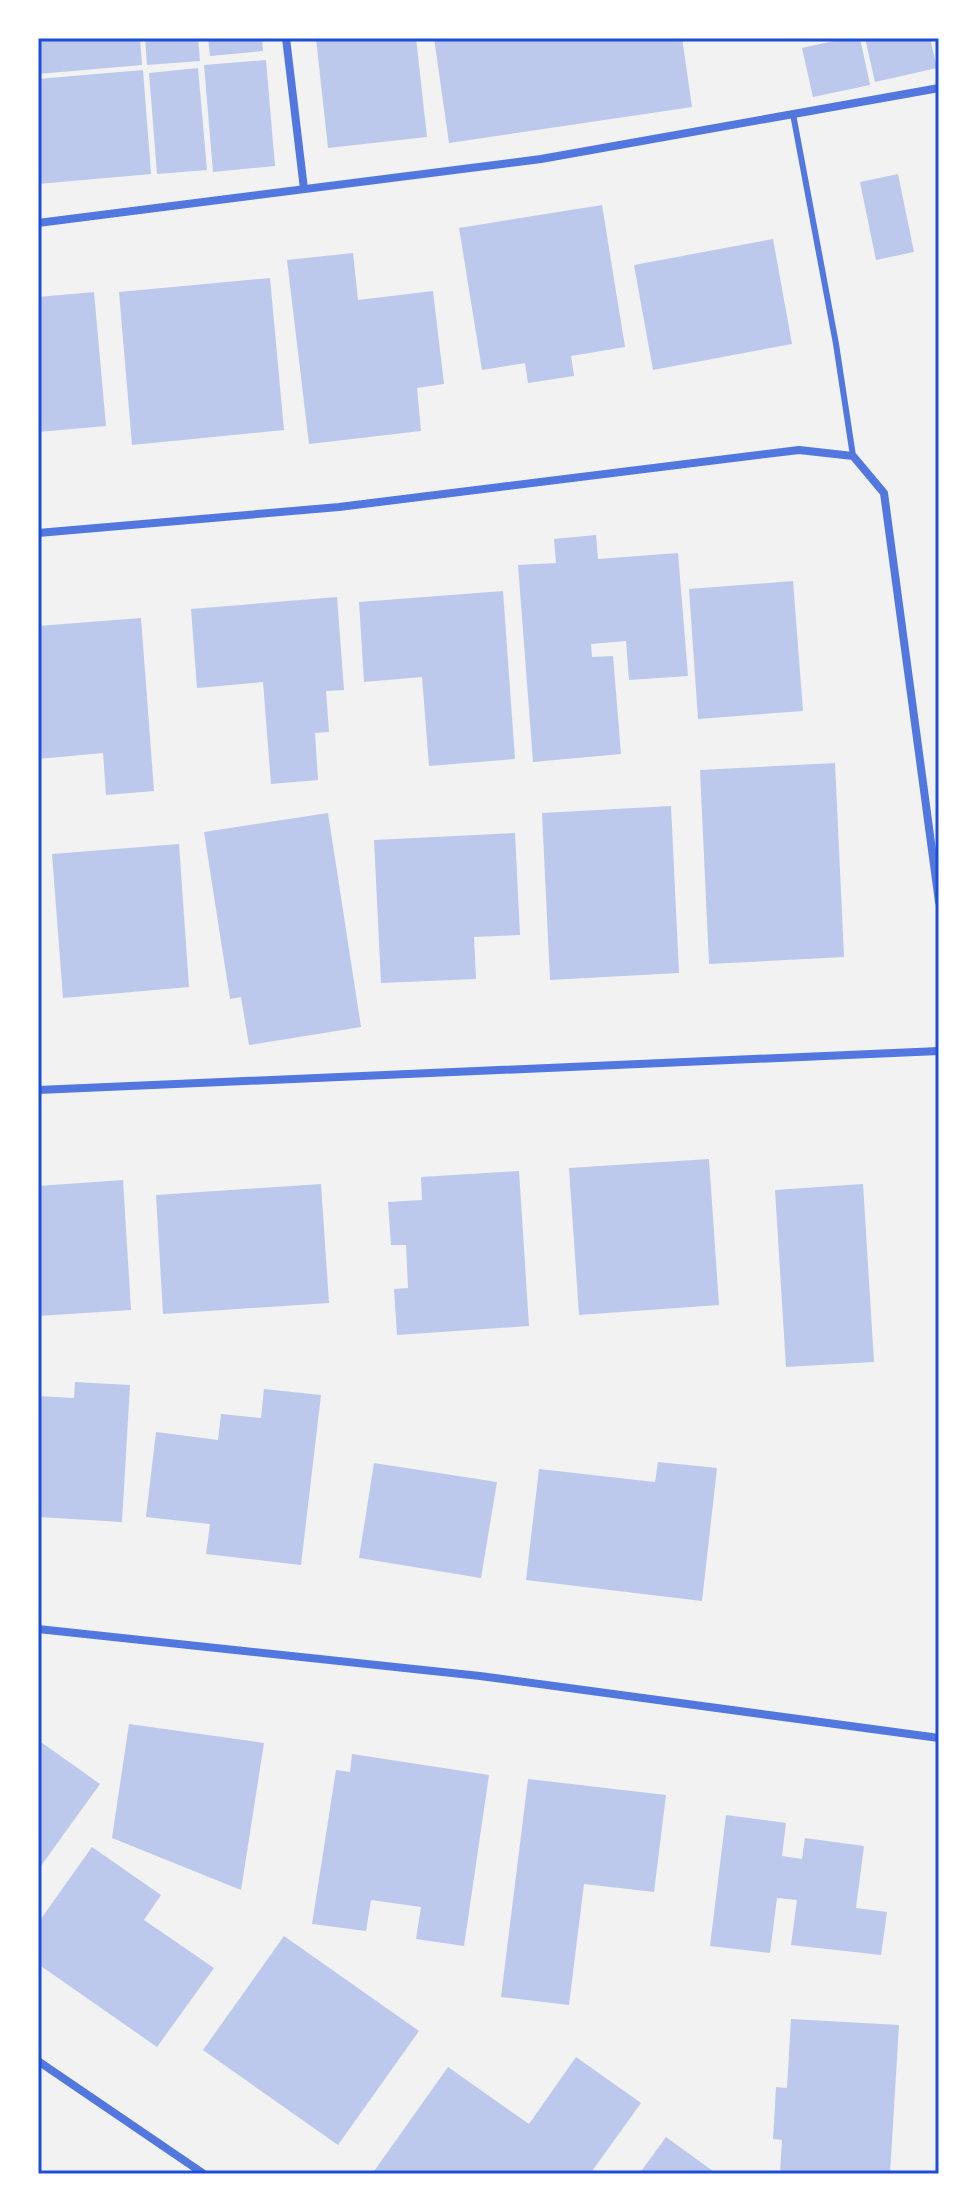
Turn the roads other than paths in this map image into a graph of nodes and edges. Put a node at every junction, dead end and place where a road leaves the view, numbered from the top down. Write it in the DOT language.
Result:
graph roads {
  1 [pos="286,38"];
  2 [pos="939,88"];
  3 [pos="793,114"];
  4 [pos="304,189"];
  5 [pos="38,223"];
  6 [pos="853,456"];
  7 [pos="38,533"];
  8 [pos="939,902"];
  9 [pos="939,1051"];
  10 [pos="38,1090"];
  11 [pos="38,1629"];
  12 [pos="939,1738"];
  13 [pos="38,2061"];
  14 [pos="204,2174"];
  1 -- 4 [label="street"];
  2 -- 3 [label="street"];
  3 -- 4 [label="street"];
  3 -- 6 [label="lane"];
  4 -- 5 [label="street"];
  6 -- 7 [label="street"];
  6 -- 8 [label="street"];
  9 -- 10 [label="street"];
  11 -- 12 [label="street"];
  13 -- 14 [label="street"];
}
